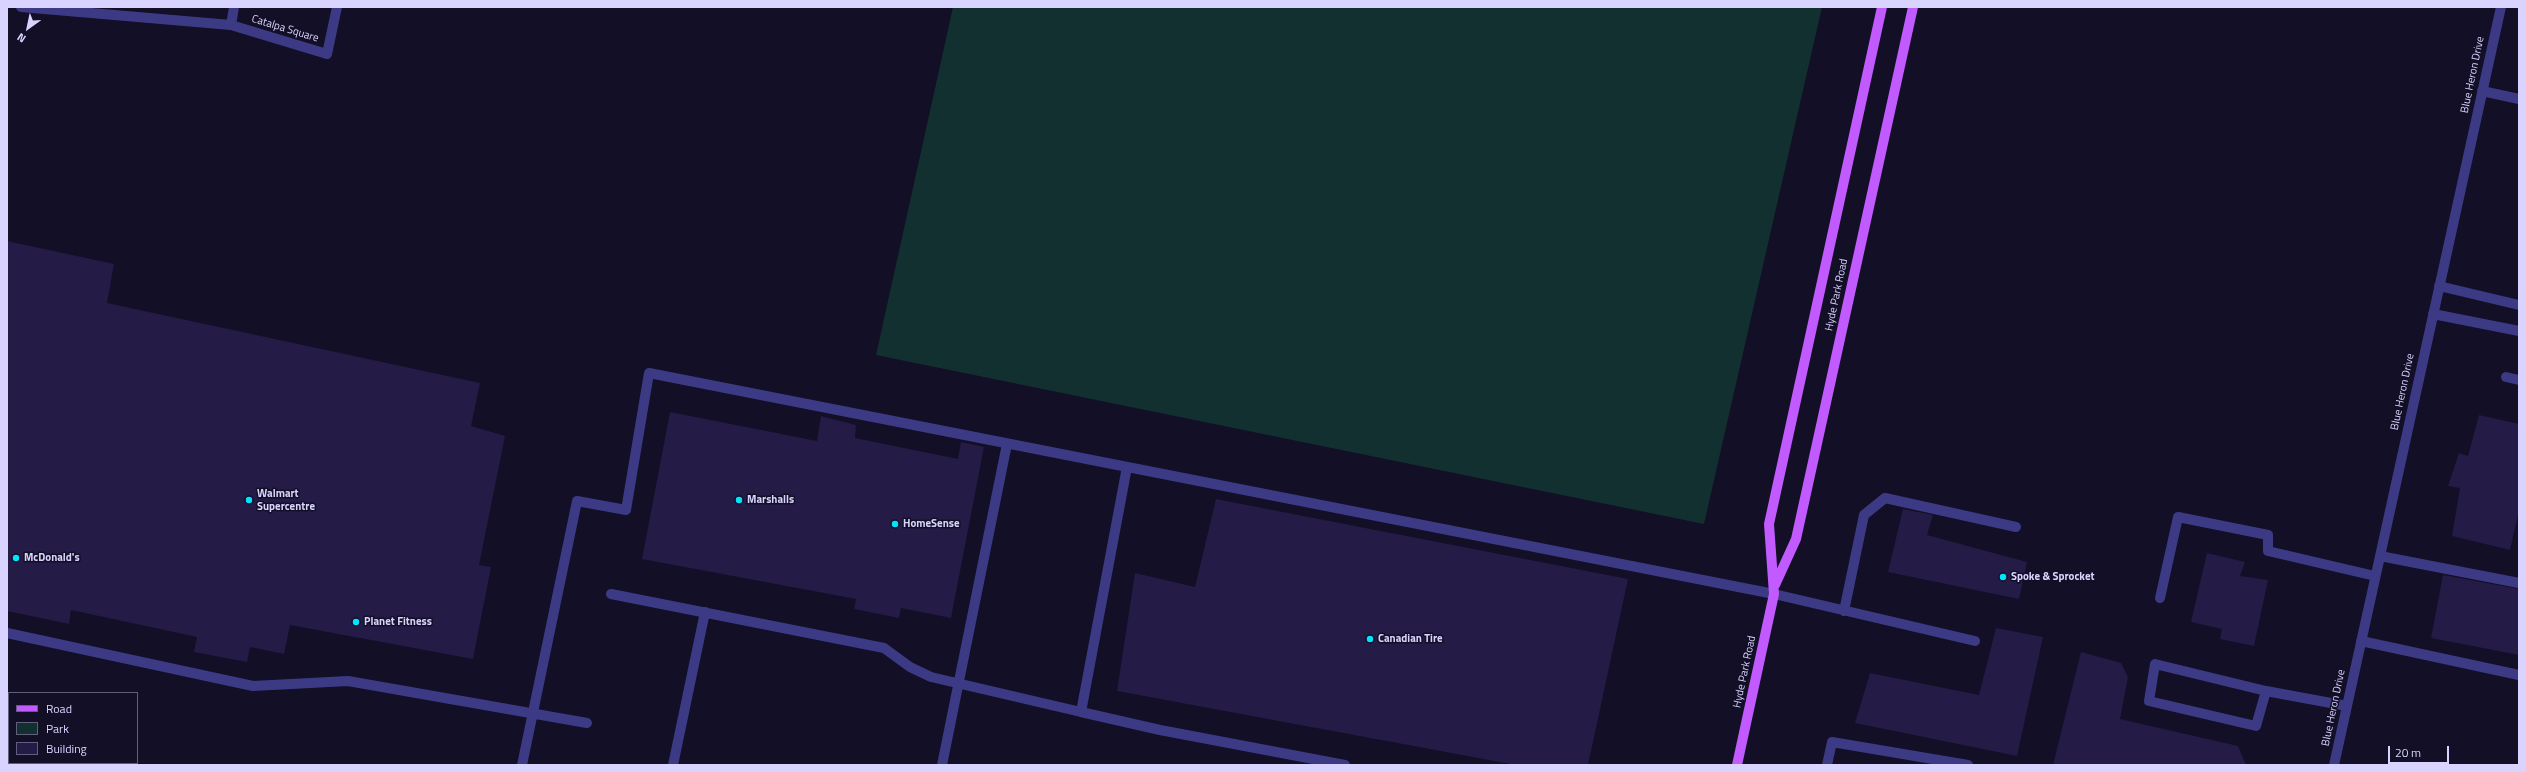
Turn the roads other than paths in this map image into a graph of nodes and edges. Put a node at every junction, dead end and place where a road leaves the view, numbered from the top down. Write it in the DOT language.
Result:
graph roads {
  1 [pos="21,7"];
  2 [pos="234,7"];
  3 [pos="336,7"];
  4 [pos="1882,7"];
  5 [pos="1913,7"];
  6 [pos="2501,7"];
  7 [pos="231,25"];
  8 [pos="2482,91"];
  9 [pos="2519,99"];
  10 [pos="2439,286"];
  11 [pos="2519,305"];
  12 [pos="2433,314"];
  13 [pos="2519,331"];
  14 [pos="2506,377"];
  15 [pos="2519,380"];
  16 [pos="1007,444"];
  17 [pos="1127,467"];
  18 [pos="2016,527"];
  19 [pos="2380,556"];
  20 [pos="2375,576"];
  21 [pos="2519,583"];
  22 [pos="1774,589"];
  23 [pos="611,594"];
  24 [pos="2160,598"];
  25 [pos="1844,610"];
  26 [pos="705,612"];
  27 [pos="7,633"];
  28 [pos="1975,641"];
  29 [pos="2361,641"];
  30 [pos="2519,675"];
  31 [pos="958,683"];
  32 [pos="2266,691"];
  33 [pos="2347,706"];
  34 [pos="1081,712"];
  35 [pos="533,714"];
  36 [pos="587,724"];
  37 [pos="522,765"];
  38 [pos="673,765"];
  39 [pos="942,765"];
  40 [pos="1345,765"];
  41 [pos="1737,765"];
  42 [pos="1827,765"];
  43 [pos="1968,765"];
  44 [pos="2334,765"];
  1 -- 7 [label="street, Catalpa Square"];
  2 -- 7 [label="street"];
  3 -- 7 [label="street, Catalpa Square"];
  4 -- 22 [label="main road, Hyde Park Road"];
  5 -- 22 [label="main road, Hyde Park Road"];
  6 -- 8 [label="street, Blue Heron Drive"];
  8 -- 9 [label="street"];
  8 -- 10 [label="street, Blue Heron Drive"];
  10 -- 11 [label="street"];
  10 -- 12 [label="street, Blue Heron Drive"];
  12 -- 13 [label="street"];
  12 -- 19 [label="street, Blue Heron Drive"];
  14 -- 15 [label="street"];
  16 -- 17 [label="street"];
  16 -- 31 [label="street"];
  16 -- 35 [label="street"];
  17 -- 22 [label="street"];
  17 -- 34 [label="street"];
  18 -- 25 [label="street"];
  19 -- 20 [label="street, Blue Heron Drive"];
  19 -- 21 [label="street"];
  20 -- 24 [label="street"];
  20 -- 29 [label="street, Blue Heron Drive"];
  22 -- 25 [label="street"];
  22 -- 41 [label="main road, Hyde Park Road"];
  23 -- 26 [label="street"];
  25 -- 28 [label="street"];
  26 -- 31 [label="street"];
  26 -- 38 [label="street"];
  27 -- 35 [label="street"];
  29 -- 30 [label="street"];
  29 -- 33 [label="street, Blue Heron Drive"];
  31 -- 34 [label="street"];
  31 -- 39 [label="street"];
  32 -- 32 [label="street"];
  32 -- 33 [label="street"];
  33 -- 44 [label="street, Blue Heron Drive"];
  34 -- 40 [label="street"];
  35 -- 36 [label="street"];
  35 -- 37 [label="street"];
  42 -- 43 [label="street"];
}
